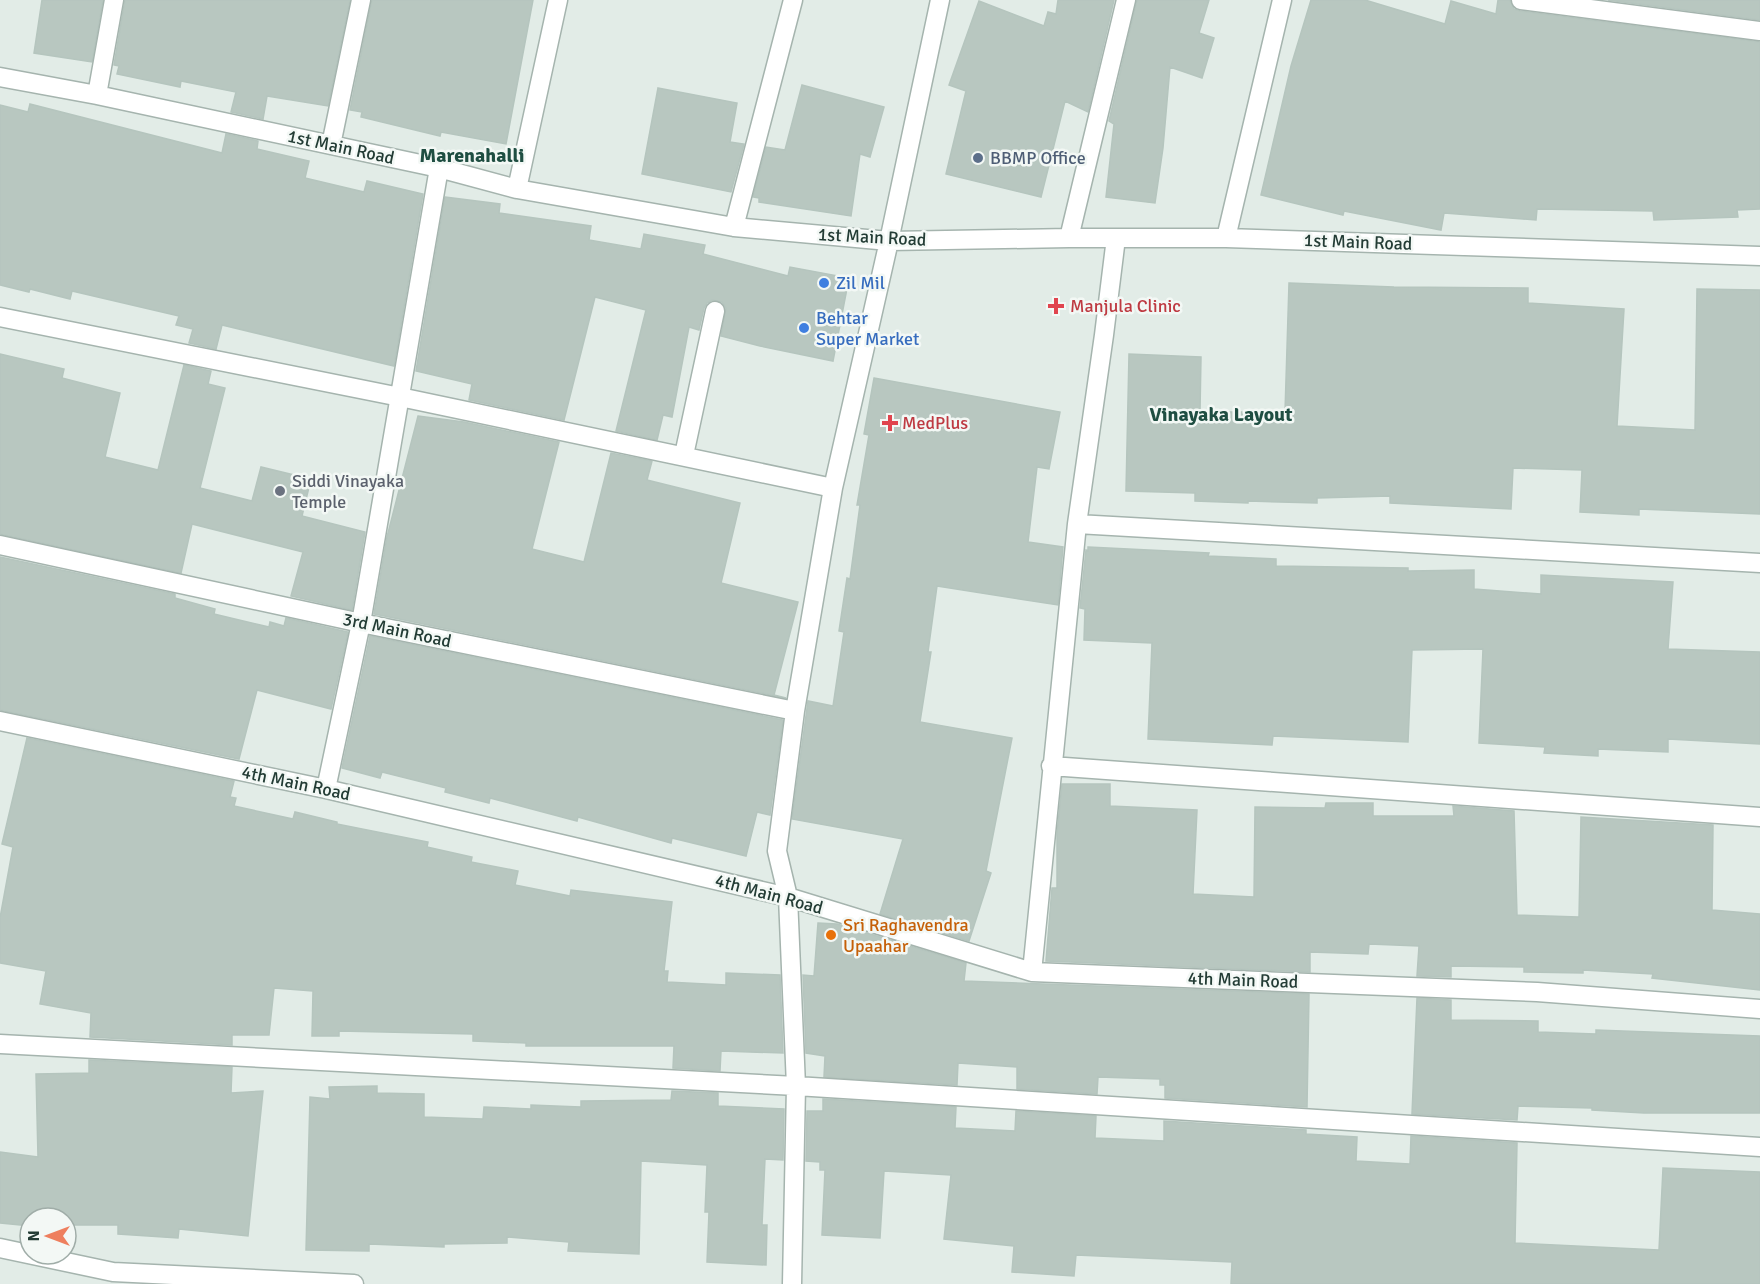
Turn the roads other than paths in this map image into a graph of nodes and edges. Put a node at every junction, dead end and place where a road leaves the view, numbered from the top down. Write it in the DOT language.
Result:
graph roads {
  1 [pos="114,0"];
  2 [pos="361,0"];
  3 [pos="558,0"];
  4 [pos="793,0"];
  5 [pos="940,0"];
  6 [pos="1126,0"];
  7 [pos="1282,0"];
  8 [pos="1521,0"];
  9 [pos="1760,31"];
  10 [pos="0,77"];
  11 [pos="97,95"];
  12 [pos="331,145"];
  13 [pos="439,168"];
  14 [pos="517,189"];
  15 [pos="734,227"];
  16 [pos="1069,238"];
  17 [pos="1116,238"];
  18 [pos="1226,238"];
  19 [pos="889,241"];
  20 [pos="1760,256"];
  21 [pos="716,312"];
  22 [pos="0,317"];
  23 [pos="400,397"];
  24 [pos="684,455"];
  25 [pos="832,488"];
  26 [pos="1077,524"];
  27 [pos="0,546"];
  28 [pos="1760,563"];
  29 [pos="361,623"];
  30 [pos="795,711"];
  31 [pos="0,721"];
  32 [pos="1051,766"];
  33 [pos="326,789"];
  34 [pos="1760,817"];
  35 [pos="788,897"];
  36 [pos="1032,972"];
  37 [pos="1760,1009"];
  38 [pos="0,1044"];
  39 [pos="796,1086"];
  40 [pos="1760,1147"];
  41 [pos="0,1248"];
  42 [pos="354,1284"];
  43 [pos="792,1284"];
  1 -- 11 [label="street"];
  2 -- 12 [label="street"];
  3 -- 14 [label="street"];
  4 -- 15 [label="street"];
  5 -- 19 [label="street"];
  6 -- 16 [label="street"];
  7 -- 18 [label="street"];
  8 -- 9 [label="street"];
  10 -- 11 [label="street, 1st Main Road"];
  11 -- 12 [label="street, 1st Main Road"];
  12 -- 13 [label="street, 1st Main Road"];
  13 -- 14 [label="street, 1st Main Road"];
  13 -- 23 [label="street"];
  14 -- 15 [label="street, 1st Main Road"];
  15 -- 19 [label="street, 1st Main Road"];
  16 -- 17 [label="street, 1st Main Road"];
  16 -- 19 [label="street, 1st Main Road"];
  17 -- 18 [label="street, 1st Main Road"];
  17 -- 26 [label="street"];
  18 -- 20 [label="street, 1st Main Road"];
  19 -- 25 [label="street"];
  21 -- 24 [label="street"];
  22 -- 23 [label="street"];
  23 -- 24 [label="street"];
  23 -- 29 [label="street"];
  24 -- 25 [label="street"];
  25 -- 30 [label="street"];
  26 -- 28 [label="street"];
  26 -- 32 [label="street"];
  27 -- 29 [label="street, 3rd Main Road"];
  29 -- 30 [label="street, 3rd Main Road"];
  29 -- 33 [label="street"];
  30 -- 35 [label="street"];
  31 -- 33 [label="street, 4th Main Road"];
  32 -- 34 [label="street"];
  32 -- 36 [label="street"];
  33 -- 35 [label="street, 4th Main Road"];
  35 -- 36 [label="street, 4th Main Road"];
  35 -- 39 [label="street"];
  36 -- 37 [label="street, 4th Main Road"];
  38 -- 39 [label="street"];
  39 -- 40 [label="street"];
  39 -- 43 [label="street"];
  41 -- 42 [label="street"];
}
